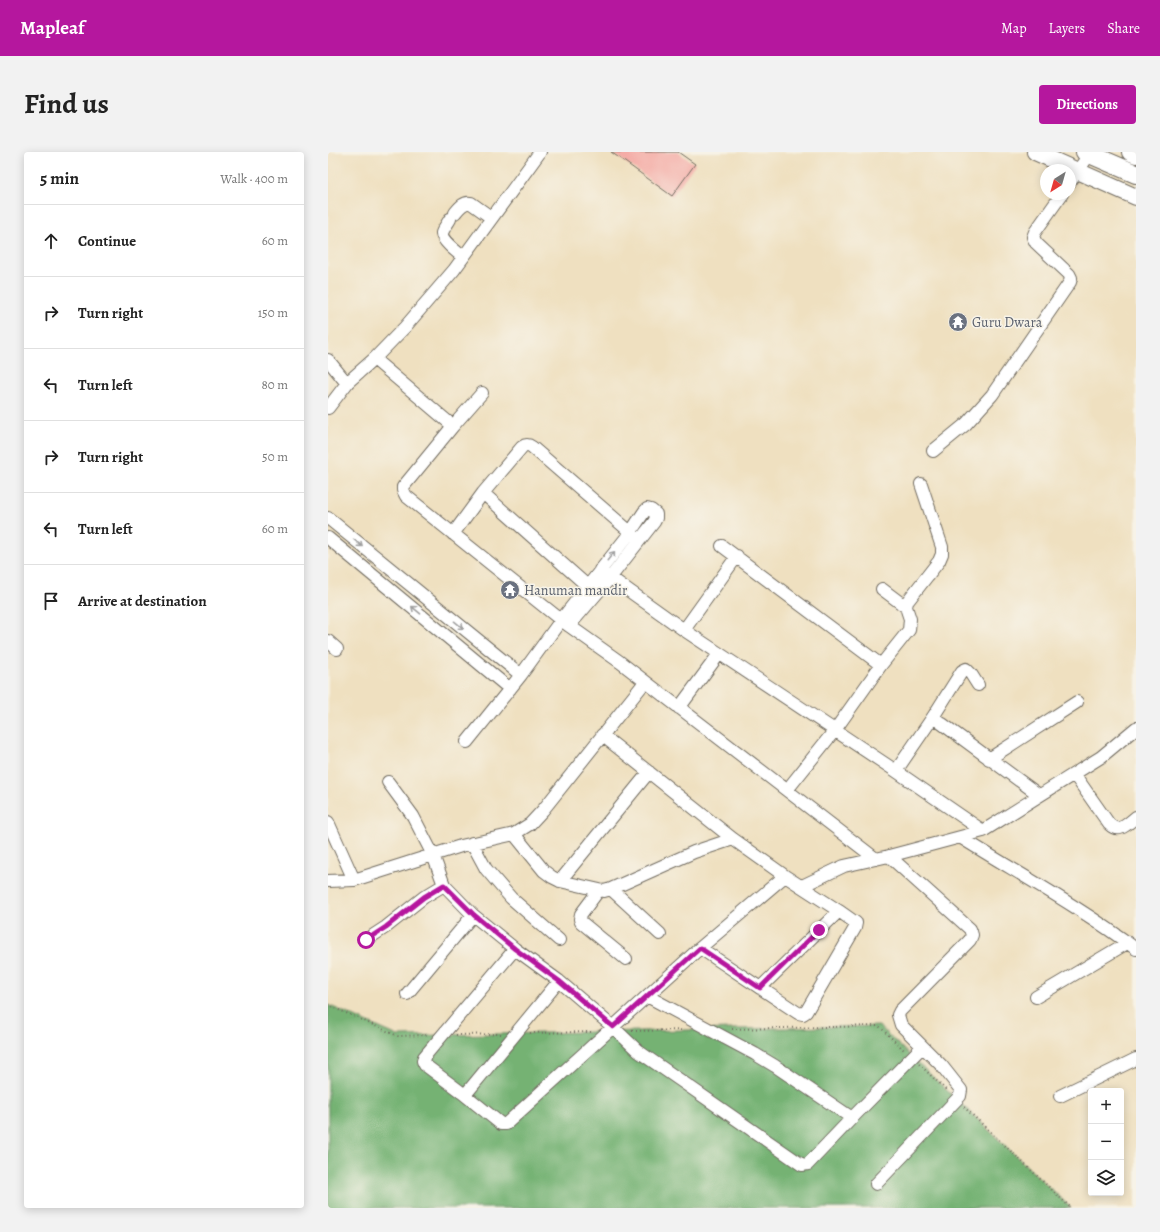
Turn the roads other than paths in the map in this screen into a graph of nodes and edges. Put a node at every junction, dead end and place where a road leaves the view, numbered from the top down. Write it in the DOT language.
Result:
graph roads {
  1 [pos="540,152"];
  2 [pos="1036,152"];
  3 [pos="1131,152"];
  4 [pos="1088,153"];
  5 [pos="1136,154"];
  6 [pos="1055,164"];
  7 [pos="1076,173"];
  8 [pos="1136,174"];
  9 [pos="1076,177"];
  10 [pos="1136,197"];
  11 [pos="1058,200"];
  12 [pos="492,218"];
  13 [pos="463,257"];
  14 [pos="374,359"];
  15 [pos="328,360"];
  16 [pos="348,382"];
  17 [pos="482,393"];
  18 [pos="328,408"];
  19 [pos="452,426"];
  20 [pos="932,451"];
  21 [pos="920,484"];
  22 [pos="484,493"];
  23 [pos="328,518"];
  24 [pos="630,533"];
  25 [pos="453,534"];
  26 [pos="328,538"];
  27 [pos="640,540"];
  28 [pos="722,546"];
  29 [pos="737,556"];
  30 [pos="600,570"];
  31 [pos="610,578"];
  32 [pos="882,589"];
  33 [pos="592,590"];
  34 [pos="906,607"];
  35 [pos="565,623"];
  36 [pos="684,630"];
  37 [pos="719,654"];
  38 [pos="882,665"];
  39 [pos="521,675"];
  40 [pos="645,682"];
  41 [pos="978,685"];
  42 [pos="510,689"];
  43 [pos="1077,702"];
  44 [pos="679,708"];
  45 [pos="933,717"];
  46 [pos="1136,728"];
  47 [pos="835,730"];
  48 [pos="602,735"];
  49 [pos="466,742"];
  50 [pos="990,759"];
  51 [pos="896,771"];
  52 [pos="649,772"];
  53 [pos="1074,774"];
  54 [pos="388,782"];
  55 [pos="787,790"];
  56 [pos="1039,795"];
  57 [pos="1136,817"];
  58 [pos="328,822"];
  59 [pos="983,831"];
  60 [pos="514,834"];
  61 [pos="960,837"];
  62 [pos="733,839"];
  63 [pos="472,843"];
  64 [pos="433,855"];
  65 [pos="889,856"];
  66 [pos="876,859"];
  67 [pos="785,876"];
  68 [pos="354,880"];
  69 [pos="328,881"];
  70 [pos="560,881"];
  71 [pos="444,885"];
  72 [pos="802,886"];
  73 [pos="605,890"];
  74 [pos="839,911"];
  75 [pos="474,915"];
  76 [pos="660,934"];
  77 [pos="366,940"];
  78 [pos="559,940"];
  79 [pos="1132,946"];
  80 [pos="700,948"];
  81 [pos="515,949"];
  82 [pos="626,959"];
  83 [pos="559,981"];
  84 [pos="760,988"];
  85 [pos="407,994"];
  86 [pos="647,996"];
  87 [pos="1036,997"];
  88 [pos="613,1027"];
  89 [pos="922,1047"];
  90 [pos="1136,1059"];
  91 [pos="465,1095"];
  92 [pos="1060,1096"];
  93 [pos="852,1118"];
  94 [pos="876,1184"];
  1 -- 12 [label="street"];
  2 -- 6 [label="main road"];
  3 -- 5 [label="highway"];
  4 -- 7 [label="street"];
  4 -- 8 [label="highway"];
  9 -- 10 [label="main road"];
  11 -- 20 [label="street"];
  12 -- 13 [label="street"];
  12 -- 13 [label="street"];
  13 -- 14 [label="street"];
  14 -- 16 [label="street"];
  14 -- 19 [label="street"];
  15 -- 16 [label="street"];
  16 -- 18 [label="street"];
  17 -- 19 [label="street"];
  19 -- 25 [label="street"];
  21 -- 34 [label="street"];
  22 -- 24 [label="street"];
  22 -- 25 [label="street"];
  22 -- 33 [label="street"];
  23 -- 39 [label="street, one-way"];
  24 -- 27 [label="street"];
  24 -- 27 [label="street"];
  30 -- 24 [label="street, one-way"];
  25 -- 35 [label="street"];
  42 -- 26 [label="street, one-way"];
  27 -- 31 [label="street"];
  28 -- 29 [label="street"];
  29 -- 36 [label="street"];
  29 -- 38 [label="street"];
  30 -- 31 [label="street"];
  30 -- 33 [label="street"];
  31 -- 33 [label="street"];
  31 -- 36 [label="street"];
  32 -- 34 [label="street"];
  33 -- 35 [label="street"];
  34 -- 38 [label="street"];
  35 -- 39 [label="street"];
  35 -- 40 [label="street"];
  36 -- 37 [label="street"];
  37 -- 44 [label="street"];
  37 -- 47 [label="street"];
  38 -- 47 [label="street"];
  39 -- 42 [label="street"];
  40 -- 44 [label="street"];
  40 -- 48 [label="street"];
  41 -- 45 [label="street"];
  42 -- 49 [label="street"];
  43 -- 50 [label="street"];
  44 -- 55 [label="street"];
  45 -- 50 [label="street"];
  45 -- 51 [label="street"];
  46 -- 53 [label="street"];
  47 -- 51 [label="street"];
  47 -- 55 [label="street"];
  48 -- 52 [label="street"];
  48 -- 60 [label="street"];
  50 -- 56 [label="street"];
  51 -- 59 [label="street"];
  52 -- 62 [label="street"];
  52 -- 70 [label="street"];
  53 -- 56 [label="street"];
  53 -- 57 [label="street"];
  54 -- 64 [label="street"];
  55 -- 66 [label="street"];
  56 -- 59 [label="street"];
  58 -- 68 [label="street"];
  59 -- 61 [label="street"];
  60 -- 63 [label="street"];
  60 -- 70 [label="street"];
  61 -- 65 [label="street"];
  61 -- 79 [label="street"];
  62 -- 67 [label="street"];
  62 -- 73 [label="street"];
  63 -- 64 [label="street"];
  63 -- 78 [label="street"];
  64 -- 68 [label="street"];
  64 -- 71 [label="street"];
  65 -- 66 [label="street"];
  65 -- 89 [label="street"];
  66 -- 72 [label="street"];
  67 -- 72 [label="street"];
  67 -- 80 [label="street"];
  68 -- 69 [label="street"];
  70 -- 73 [label="street"];
  71 -- 75 [label="street"];
  71 -- 77 [label="street"];
  72 -- 74 [label="street"];
  73 -- 76 [label="street"];
  73 -- 82 [label="street"];
  74 -- 84 [label="street"];
  74 -- 84 [label="street"];
  75 -- 81 [label="street"];
  75 -- 85 [label="street"];
  79 -- 87 [label="street"];
  80 -- 84 [label="street"];
  80 -- 86 [label="street"];
  81 -- 83 [label="street"];
  81 -- 91 [label="street"];
  83 -- 88 [label="street"];
  83 -- 91 [label="street"];
  86 -- 88 [label="street"];
  86 -- 93 [label="street"];
  88 -- 91 [label="street"];
  88 -- 93 [label="street"];
  89 -- 93 [label="street"];
  89 -- 94 [label="street"];
  90 -- 92 [label="street"];
}
